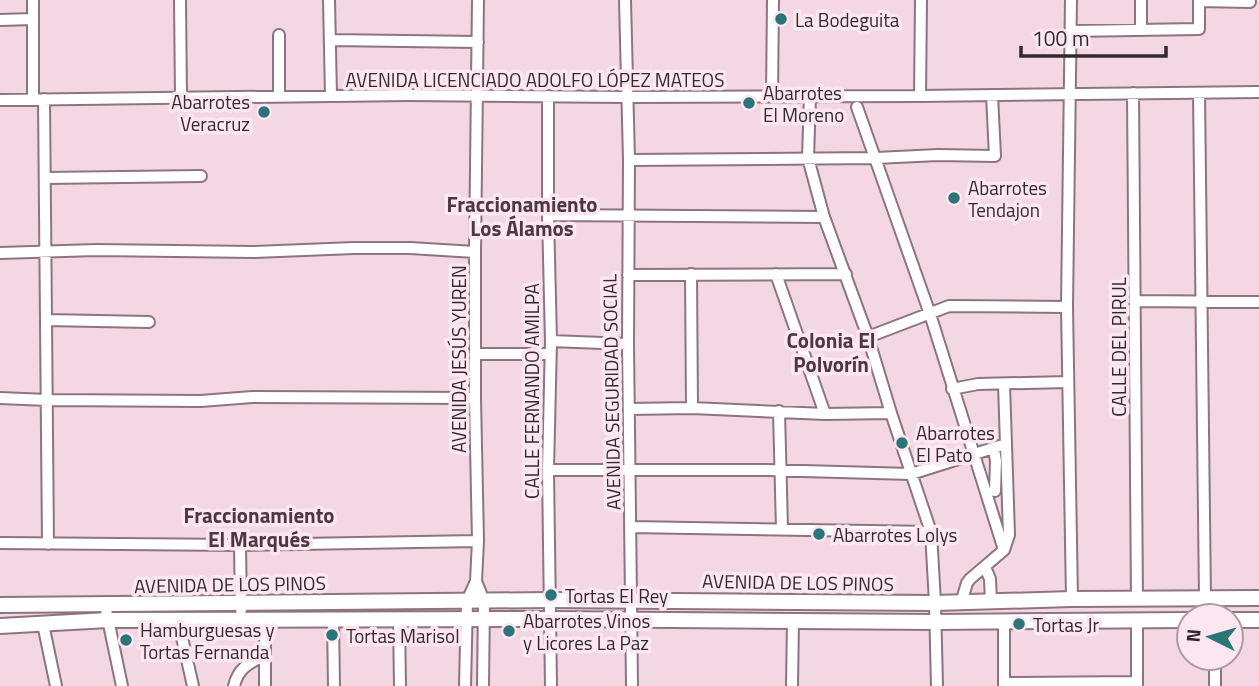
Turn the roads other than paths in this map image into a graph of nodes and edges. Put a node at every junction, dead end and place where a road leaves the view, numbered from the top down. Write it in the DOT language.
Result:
graph roads {
  1 [pos="33,0"];
  2 [pos="180,0"];
  3 [pos="329,0"];
  4 [pos="478,0"];
  5 [pos="625,0"];
  6 [pos="773,0"];
  7 [pos="921,0"];
  8 [pos="1071,0"];
  9 [pos="1141,0"];
  10 [pos="1199,0"];
  11 [pos="1250,2"];
  12 [pos="33,19"];
  13 [pos="0,20"];
  14 [pos="1141,30"];
  15 [pos="1071,31"];
  16 [pos="279,35"];
  17 [pos="330,40"];
  18 [pos="478,42"];
  19 [pos="1259,92"];
  20 [pos="1070,93"];
  21 [pos="1133,93"];
  22 [pos="1199,93"];
  23 [pos="477,95"];
  24 [pos="810,95"];
  25 [pos="992,95"];
  26 [pos="331,96"];
  27 [pos="548,96"];
  28 [pos="772,96"];
  29 [pos="920,96"];
  30 [pos="181,97"];
  31 [pos="279,97"];
  32 [pos="627,97"];
  33 [pos="39,99"];
  34 [pos="0,100"];
  35 [pos="857,107"];
  36 [pos="808,158"];
  37 [pos="876,158"];
  38 [pos="629,160"];
  39 [pos="201,176"];
  40 [pos="45,178"];
  41 [pos="548,215"];
  42 [pos="627,215"];
  43 [pos="824,217"];
  44 [pos="46,251"];
  45 [pos="475,252"];
  46 [pos="0,253"];
  47 [pos="691,274"];
  48 [pos="776,274"];
  49 [pos="846,274"];
  50 [pos="628,275"];
  51 [pos="1135,301"];
  52 [pos="1202,302"];
  53 [pos="1259,302"];
  54 [pos="1067,307"];
  55 [pos="930,314"];
  56 [pos="46,320"];
  57 [pos="149,322"];
  58 [pos="869,337"];
  59 [pos="551,341"];
  60 [pos="628,344"];
  61 [pos="474,354"];
  62 [pos="550,354"];
  63 [pos="1068,383"];
  64 [pos="1004,384"];
  65 [pos="953,389"];
  66 [pos="0,398"];
  67 [pos="475,398"];
  68 [pos="47,400"];
  69 [pos="692,408"];
  70 [pos="629,409"];
  71 [pos="779,411"];
  72 [pos="891,413"];
  73 [pos="825,414"];
  74 [pos="1006,444"];
  75 [pos="994,449"];
  76 [pos="974,455"];
  77 [pos="548,470"];
  78 [pos="630,470"];
  79 [pos="780,471"];
  80 [pos="911,474"];
  81 [pos="990,492"];
  82 [pos="1008,492"];
  83 [pos="630,527"];
  84 [pos="782,529"];
  85 [pos="931,532"];
  86 [pos="478,541"];
  87 [pos="0,543"];
  88 [pos="48,544"];
  89 [pos="240,545"];
  90 [pos="1004,550"];
  91 [pos="985,567"];
  92 [pos="476,581"];
  93 [pos="1259,598"];
  94 [pos="1072,599"];
  95 [pos="1205,599"];
  96 [pos="550,600"];
  97 [pos="1137,600"];
  98 [pos="467,601"];
  99 [pos="484,601"];
  100 [pos="631,601"];
  101 [pos="991,602"];
  102 [pos="935,603"];
  103 [pos="961,603"];
  104 [pos="241,604"];
  105 [pos="0,605"];
  106 [pos="104,605"];
  107 [pos="550,619"];
  108 [pos="108,620"];
  109 [pos="178,620"];
  110 [pos="241,620"];
  111 [pos="265,620"];
  112 [pos="332,620"];
  113 [pos="399,620"];
  114 [pos="466,620"];
  115 [pos="484,620"];
  116 [pos="793,620"];
  117 [pos="1175,620"];
  118 [pos="632,621"];
  119 [pos="1004,621"];
  120 [pos="1137,621"];
  121 [pos="936,622"];
  122 [pos="43,624"];
  123 [pos="0,626"];
  124 [pos="265,655"];
  125 [pos="1065,684"];
  126 [pos="1137,684"];
  127 [pos="1004,685"];
  128 [pos="56,686"];
  129 [pos="122,686"];
  130 [pos="193,686"];
  131 [pos="234,686"];
  132 [pos="265,686"];
  133 [pos="334,686"];
  134 [pos="400,686"];
  135 [pos="466,686"];
  136 [pos="483,686"];
  137 [pos="551,686"];
  138 [pos="632,686"];
  139 [pos="792,686"];
  140 [pos="937,686"];
  1 -- 12 [label="street"];
  2 -- 30 [label="street"];
  3 -- 17 [label="street"];
  4 -- 18 [label="street, AVENIDA JESÚS YUREN"];
  5 -- 32 [label="street, AVENIDA SEGURIDAD SOCIAL"];
  6 -- 28 [label="street"];
  7 -- 29 [label="street"];
  8 -- 15 [label="street"];
  9 -- 14 [label="street"];
  10 -- 11 [label="street"];
  10 -- 14 [label="street"];
  12 -- 13 [label="street"];
  12 -- 33 [label="street"];
  14 -- 15 [label="street"];
  15 -- 20 [label="street"];
  16 -- 31 [label="street"];
  17 -- 18 [label="street"];
  17 -- 26 [label="street"];
  18 -- 23 [label="street, AVENIDA JESÚS YUREN"];
  19 -- 22 [label="street, AVENIDA LICENCIADO ADOLFO LÓPEZ MATEOS"];
  20 -- 21 [label="street, AVENIDA LICENCIADO ADOLFO LÓPEZ MATEOS"];
  20 -- 25 [label="street, AVENIDA LICENCIADO ADOLFO LÓPEZ MATEOS"];
  20 -- 54 [label="street"];
  21 -- 22 [label="street, AVENIDA LICENCIADO ADOLFO LÓPEZ MATEOS"];
  21 -- 51 [label="street, CALLE DEL PIRUL"];
  22 -- 52 [label="street"];
  23 -- 26 [label="street, AVENIDA LICENCIADO ADOLFO LÓPEZ MATEOS"];
  23 -- 27 [label="street, AVENIDA LICENCIADO ADOLFO LÓPEZ MATEOS"];
  23 -- 45 [label="street, AVENIDA JESÚS YUREN"];
  24 -- 28 [label="street, AVENIDA LICENCIADO ADOLFO LÓPEZ MATEOS"];
  24 -- 29 [label="street, AVENIDA LICENCIADO ADOLFO LÓPEZ MATEOS"];
  24 -- 36 [label="street"];
  25 -- 29 [label="street, AVENIDA LICENCIADO ADOLFO LÓPEZ MATEOS"];
  25 -- 37 [label="street"];
  26 -- 31 [label="street, AVENIDA LICENCIADO ADOLFO LÓPEZ MATEOS"];
  27 -- 32 [label="street, AVENIDA LICENCIADO ADOLFO LÓPEZ MATEOS"];
  27 -- 41 [label="street, CALLE FERNANDO AMILPA"];
  28 -- 32 [label="street, AVENIDA LICENCIADO ADOLFO LÓPEZ MATEOS"];
  30 -- 31 [label="street, AVENIDA LICENCIADO ADOLFO LÓPEZ MATEOS"];
  30 -- 33 [label="street, AVENIDA LICENCIADO ADOLFO LÓPEZ MATEOS"];
  32 -- 38 [label="street, AVENIDA SEGURIDAD SOCIAL"];
  33 -- 34 [label="street, AVENIDA LICENCIADO ADOLFO LÓPEZ MATEOS"];
  33 -- 40 [label="street"];
  35 -- 37 [label="street"];
  36 -- 37 [label="street"];
  36 -- 38 [label="street"];
  36 -- 43 [label="street"];
  37 -- 55 [label="street"];
  38 -- 42 [label="street, AVENIDA SEGURIDAD SOCIAL"];
  39 -- 40 [label="street"];
  40 -- 44 [label="street"];
  41 -- 42 [label="street"];
  41 -- 59 [label="street, CALLE FERNANDO AMILPA"];
  42 -- 43 [label="street"];
  42 -- 50 [label="street, AVENIDA SEGURIDAD SOCIAL"];
  43 -- 49 [label="street"];
  44 -- 45 [label="street"];
  44 -- 46 [label="street"];
  44 -- 56 [label="street"];
  45 -- 61 [label="street, AVENIDA JESÚS YUREN"];
  47 -- 48 [label="street"];
  47 -- 50 [label="street"];
  47 -- 69 [label="street"];
  48 -- 49 [label="street"];
  48 -- 73 [label="street"];
  49 -- 58 [label="street"];
  50 -- 60 [label="street, AVENIDA SEGURIDAD SOCIAL"];
  51 -- 52 [label="street"];
  51 -- 97 [label="street, CALLE DEL PIRUL"];
  52 -- 53 [label="street"];
  52 -- 95 [label="street"];
  54 -- 55 [label="street"];
  54 -- 63 [label="street"];
  55 -- 58 [label="street"];
  55 -- 65 [label="street"];
  56 -- 57 [label="street"];
  56 -- 68 [label="street"];
  58 -- 72 [label="street"];
  59 -- 60 [label="street"];
  59 -- 62 [label="street, CALLE FERNANDO AMILPA"];
  60 -- 70 [label="street, AVENIDA SEGURIDAD SOCIAL"];
  61 -- 62 [label="street"];
  61 -- 67 [label="street, AVENIDA JESÚS YUREN"];
  62 -- 77 [label="street, CALLE FERNANDO AMILPA"];
  63 -- 64 [label="street"];
  63 -- 94 [label="street"];
  64 -- 65 [label="street"];
  64 -- 74 [label="street"];
  65 -- 76 [label="street"];
  66 -- 68 [label="street"];
  67 -- 68 [label="street"];
  67 -- 86 [label="street, AVENIDA JESÚS YUREN"];
  68 -- 88 [label="street"];
  69 -- 70 [label="street"];
  69 -- 71 [label="street"];
  70 -- 78 [label="street, AVENIDA SEGURIDAD SOCIAL"];
  71 -- 73 [label="street"];
  71 -- 79 [label="street"];
  72 -- 73 [label="street"];
  72 -- 80 [label="street"];
  74 -- 75 [label="street"];
  74 -- 82 [label="street"];
  75 -- 76 [label="street"];
  75 -- 81 [label="street"];
  76 -- 80 [label="street"];
  76 -- 81 [label="street"];
  77 -- 78 [label="street"];
  77 -- 96 [label="street, CALLE FERNANDO AMILPA"];
  78 -- 79 [label="street"];
  78 -- 83 [label="street, AVENIDA SEGURIDAD SOCIAL"];
  79 -- 80 [label="street"];
  79 -- 84 [label="street"];
  80 -- 85 [label="street"];
  81 -- 82 [label="street"];
  81 -- 90 [label="street"];
  82 -- 90 [label="street"];
  83 -- 84 [label="street"];
  83 -- 100 [label="street, AVENIDA SEGURIDAD SOCIAL"];
  84 -- 85 [label="street"];
  85 -- 102 [label="street"];
  86 -- 89 [label="street"];
  86 -- 92 [label="street, AVENIDA JESÚS YUREN"];
  87 -- 88 [label="street"];
  88 -- 89 [label="street"];
  89 -- 104 [label="street"];
  90 -- 91 [label="street"];
  91 -- 101 [label="street"];
  91 -- 103 [label="street"];
  92 -- 98 [label="street, AVENIDA JESÚS YUREN"];
  92 -- 99 [label="street, AVENIDA JESÚS YUREN"];
  93 -- 95 [label="main road, AVENIDA DE LOS PINOS"];
  94 -- 97 [label="main road, AVENIDA DE LOS PINOS"];
  94 -- 101 [label="main road, AVENIDA DE LOS PINOS"];
  95 -- 97 [label="main road, AVENIDA DE LOS PINOS"];
  96 -- 99 [label="main road, AVENIDA DE LOS PINOS"];
  96 -- 100 [label="main road, AVENIDA DE LOS PINOS"];
  96 -- 107 [label="street, CALLE FERNANDO AMILPA"];
  98 -- 99 [label="main road, AVENIDA DE LOS PINOS"];
  98 -- 104 [label="main road, AVENIDA DE LOS PINOS"];
  98 -- 114 [label="street, AVENIDA JESÚS YUREN"];
  99 -- 115 [label="street, AVENIDA JESÚS YUREN"];
  100 -- 102 [label="main road, AVENIDA DE LOS PINOS"];
  100 -- 118 [label="street, AVENIDA SEGURIDAD SOCIAL"];
  101 -- 103 [label="main road, AVENIDA DE LOS PINOS"];
  102 -- 103 [label="main road, AVENIDA DE LOS PINOS"];
  102 -- 121 [label="street"];
  104 -- 106 [label="main road, AVENIDA DE LOS PINOS"];
  104 -- 110 [label="street"];
  105 -- 106 [label="main road, AVENIDA DE LOS PINOS"];
  106 -- 108 [label="street"];
  107 -- 115 [label="main road, AVENIDA DE LOS PINOS"];
  107 -- 118 [label="main road, AVENIDA DE LOS PINOS"];
  107 -- 137 [label="street, CALLE FERNANDO AMILPA"];
  108 -- 109 [label="main road, AVENIDA DE LOS PINOS"];
  108 -- 122 [label="main road, AVENIDA DE LOS PINOS"];
  108 -- 129 [label="street"];
  109 -- 110 [label="main road, AVENIDA DE LOS PINOS"];
  109 -- 130 [label="street"];
  110 -- 111 [label="main road, AVENIDA DE LOS PINOS"];
  111 -- 112 [label="main road, AVENIDA DE LOS PINOS"];
  111 -- 124 [label="street"];
  112 -- 113 [label="main road, AVENIDA DE LOS PINOS"];
  112 -- 133 [label="street"];
  113 -- 114 [label="main road, AVENIDA DE LOS PINOS"];
  113 -- 134 [label="street"];
  114 -- 115 [label="main road, AVENIDA DE LOS PINOS"];
  114 -- 135 [label="street, AVENIDA JESÚS YUREN"];
  115 -- 136 [label="street, AVENIDA JESÚS YUREN"];
  116 -- 118 [label="main road, AVENIDA DE LOS PINOS"];
  116 -- 121 [label="main road, AVENIDA DE LOS PINOS"];
  116 -- 139 [label="street"];
  117 -- 120 [label="main road, AVENIDA DE LOS PINOS"];
  118 -- 138 [label="street, AVENIDA SEGURIDAD SOCIAL"];
  119 -- 120 [label="main road, AVENIDA DE LOS PINOS"];
  119 -- 121 [label="main road, AVENIDA DE LOS PINOS"];
  119 -- 127 [label="street"];
  120 -- 126 [label="street"];
  121 -- 140 [label="street"];
  122 -- 123 [label="main road, AVENIDA DE LOS PINOS"];
  122 -- 128 [label="street"];
  124 -- 131 [label="street"];
  124 -- 132 [label="street"];
  125 -- 126 [label="street"];
  125 -- 127 [label="street"];
}
